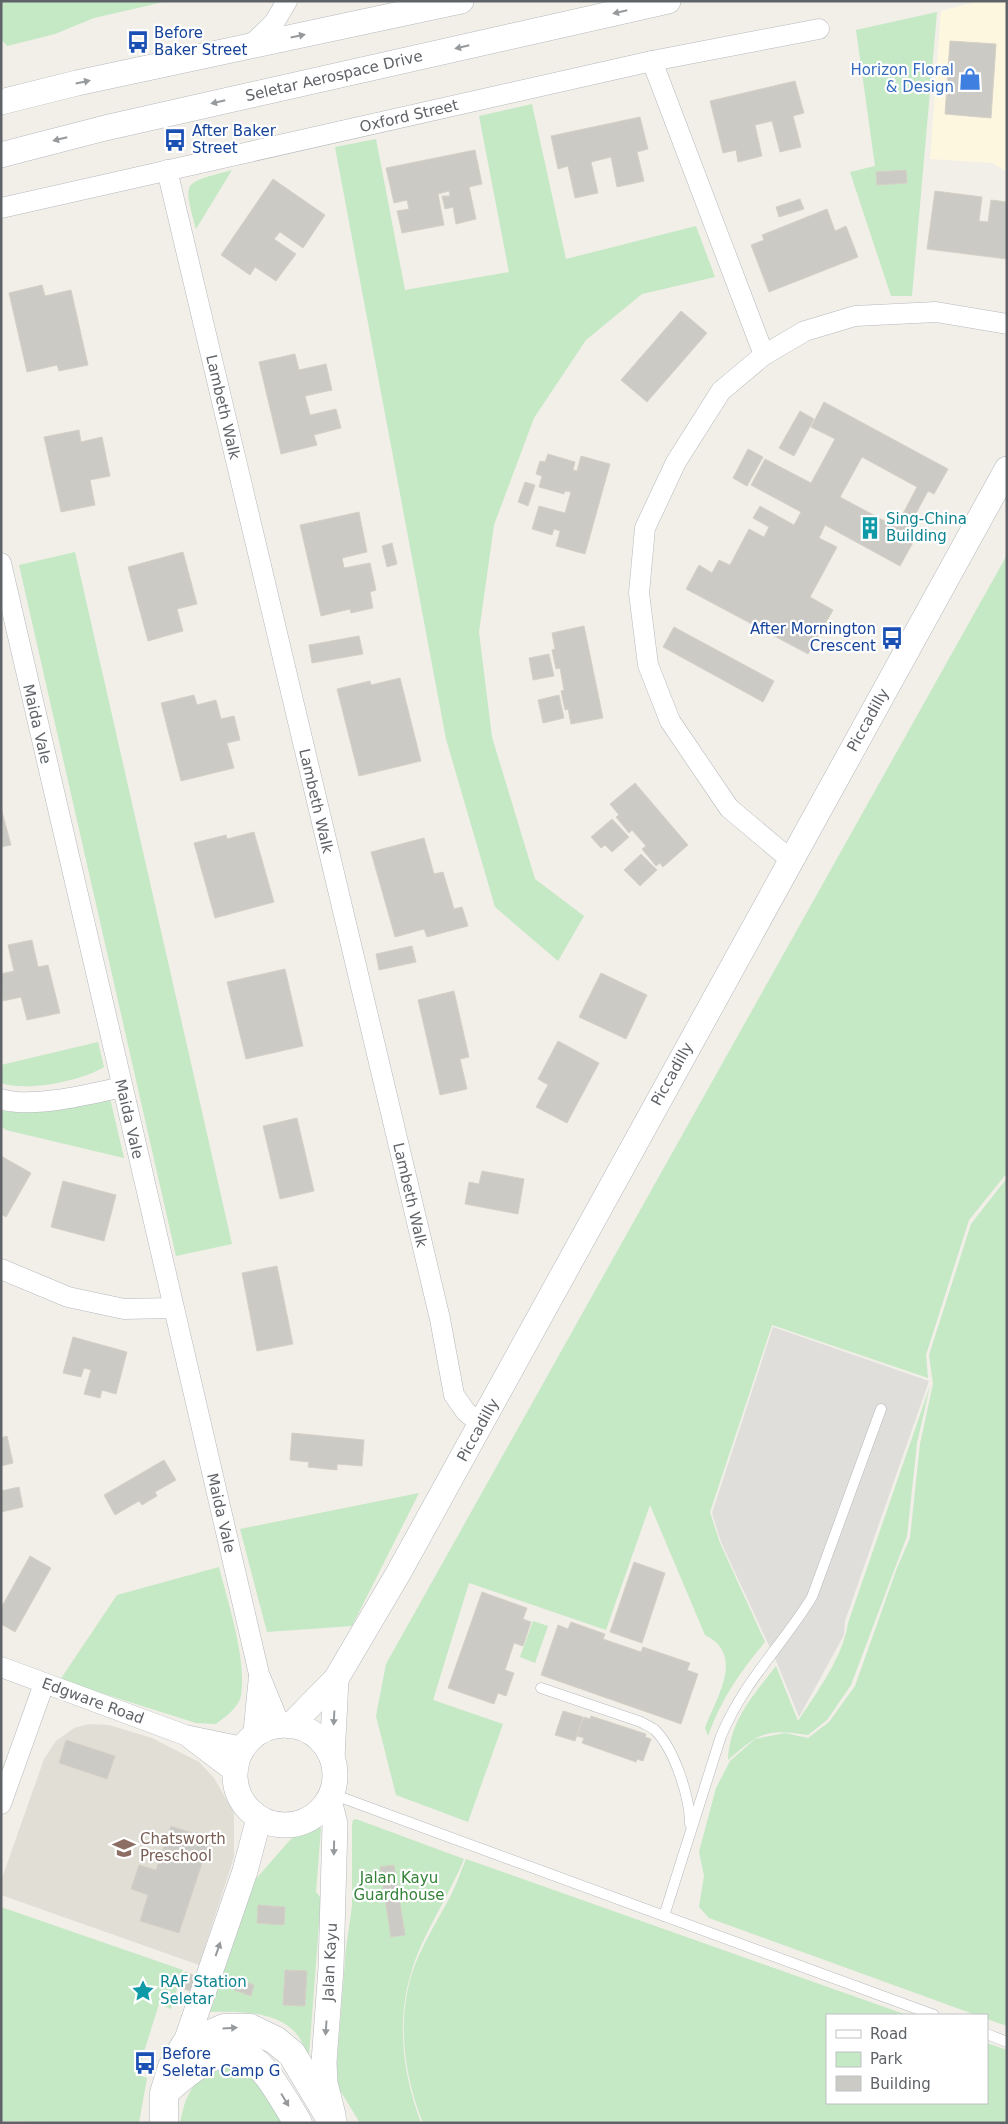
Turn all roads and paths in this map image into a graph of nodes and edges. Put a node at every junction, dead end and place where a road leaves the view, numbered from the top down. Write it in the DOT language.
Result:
graph roads {
  1 [pos="287,1"];
  2 [pos="461,1"];
  3 [pos="668,1"];
  4 [pos="819,29"];
  5 [pos="250,46"];
  6 [pos="652,61"];
  7 [pos="1,102"];
  8 [pos="1,154"];
  9 [pos="167,170"];
  10 [pos="1,208"];
  11 [pos="1007,324"];
  12 [pos="764,355"];
  13 [pos="1007,469"];
  14 [pos="1,563"];
  15 [pos="4,587"];
  16 [pos="791,860"];
  17 [pos="122,1087"];
  18 [pos="1,1099"];
  19 [pos="1,1269"];
  20 [pos="173,1308"];
  21 [pos="881,1409"];
  22 [pos="481,1424"];
  23 [pos="1,1666"];
  24 [pos="259,1674"];
  25 [pos="336,1679"];
  26 [pos="44,1684"];
  27 [pos="541,1688"];
  28 [pos="285,1726"];
  29 [pos="185,1735"];
  30 [pos="248,1742"];
  31 [pos="332,1758"];
  32 [pos="234,1773"];
  33 [pos="330,1797"];
  34 [pos="1,1804"];
  35 [pos="259,1818"];
  36 [pos="690,1840"];
  37 [pos="664,1916"];
  38 [pos="931,2014"];
  39 [pos="988,2034"];
  40 [pos="1007,2042"];
  41 [pos="185,2045"];
  42 [pos="164,2093"];
  43 [pos="164,2123"];
  44 [pos="298,2123"];
  45 [pos="334,2123"];
  1 -- 5 [label="street"];
  5 -- 2 [label="street, one-way"];
  3 -- 8 [label="street, Seletar Aerospace Drive, one-way"];
  4 -- 6 [label="street, Oxford Street"];
  7 -- 5 [label="street, one-way"];
  6 -- 9 [label="street, Oxford Street"];
  6 -- 12 [label="street"];
  9 -- 10 [label="street, Oxford Street"];
  9 -- 22 [label="street, Lambeth Walk"];
  11 -- 12 [label="street"];
  12 -- 16 [label="street"];
  13 -- 16 [label="street, Piccadilly"];
  14 -- 15 [label="street, Maida Vale"];
  15 -- 17 [label="street, Maida Vale"];
  16 -- 22 [label="street, Piccadilly"];
  17 -- 18 [label="street"];
  17 -- 20 [label="street, Maida Vale"];
  19 -- 20 [label="street"];
  20 -- 24 [label="street, Maida Vale"];
  21 -- 36 [label="lane"];
  22 -- 25 [label="street, Piccadilly"];
  23 -- 26 [label="street, Edgware Road"];
  24 -- 28 [label="street, Maida Vale"];
  24 -- 30 [label="street, Maida Vale"];
  25 -- 28 [label="street, Piccadilly"];
  25 -- 31 [label="street, Piccadilly, one-way"];
  26 -- 29 [label="street, Edgware Road"];
  26 -- 34 [label="street"];
  27 -- 36 [label="lane"];
  28 -- 30 [label="street"];
  28 -- 31 [label="street"];
  29 -- 30 [label="street, Edgware Road"];
  29 -- 32 [label="street, Edgware Road"];
  30 -- 32 [label="street"];
  31 -- 33 [label="street"];
  32 -- 35 [label="street"];
  33 -- 35 [label="street"];
  33 -- 37 [label="lane"];
  33 -- 45 [label="street, Jalan Kayu, one-way"];
  41 -- 35 [label="street, one-way"];
  36 -- 37 [label="lane"];
  37 -- 38 [label="lane"];
  39 -- 40 [label="lane"];
  41 -- 42 [label="main road"];
  41 -- 45 [label="main road, Jalan Kayu, one-way"];
  42 -- 43 [label="main road"];
  42 -- 44 [label="main road, one-way"];
}
